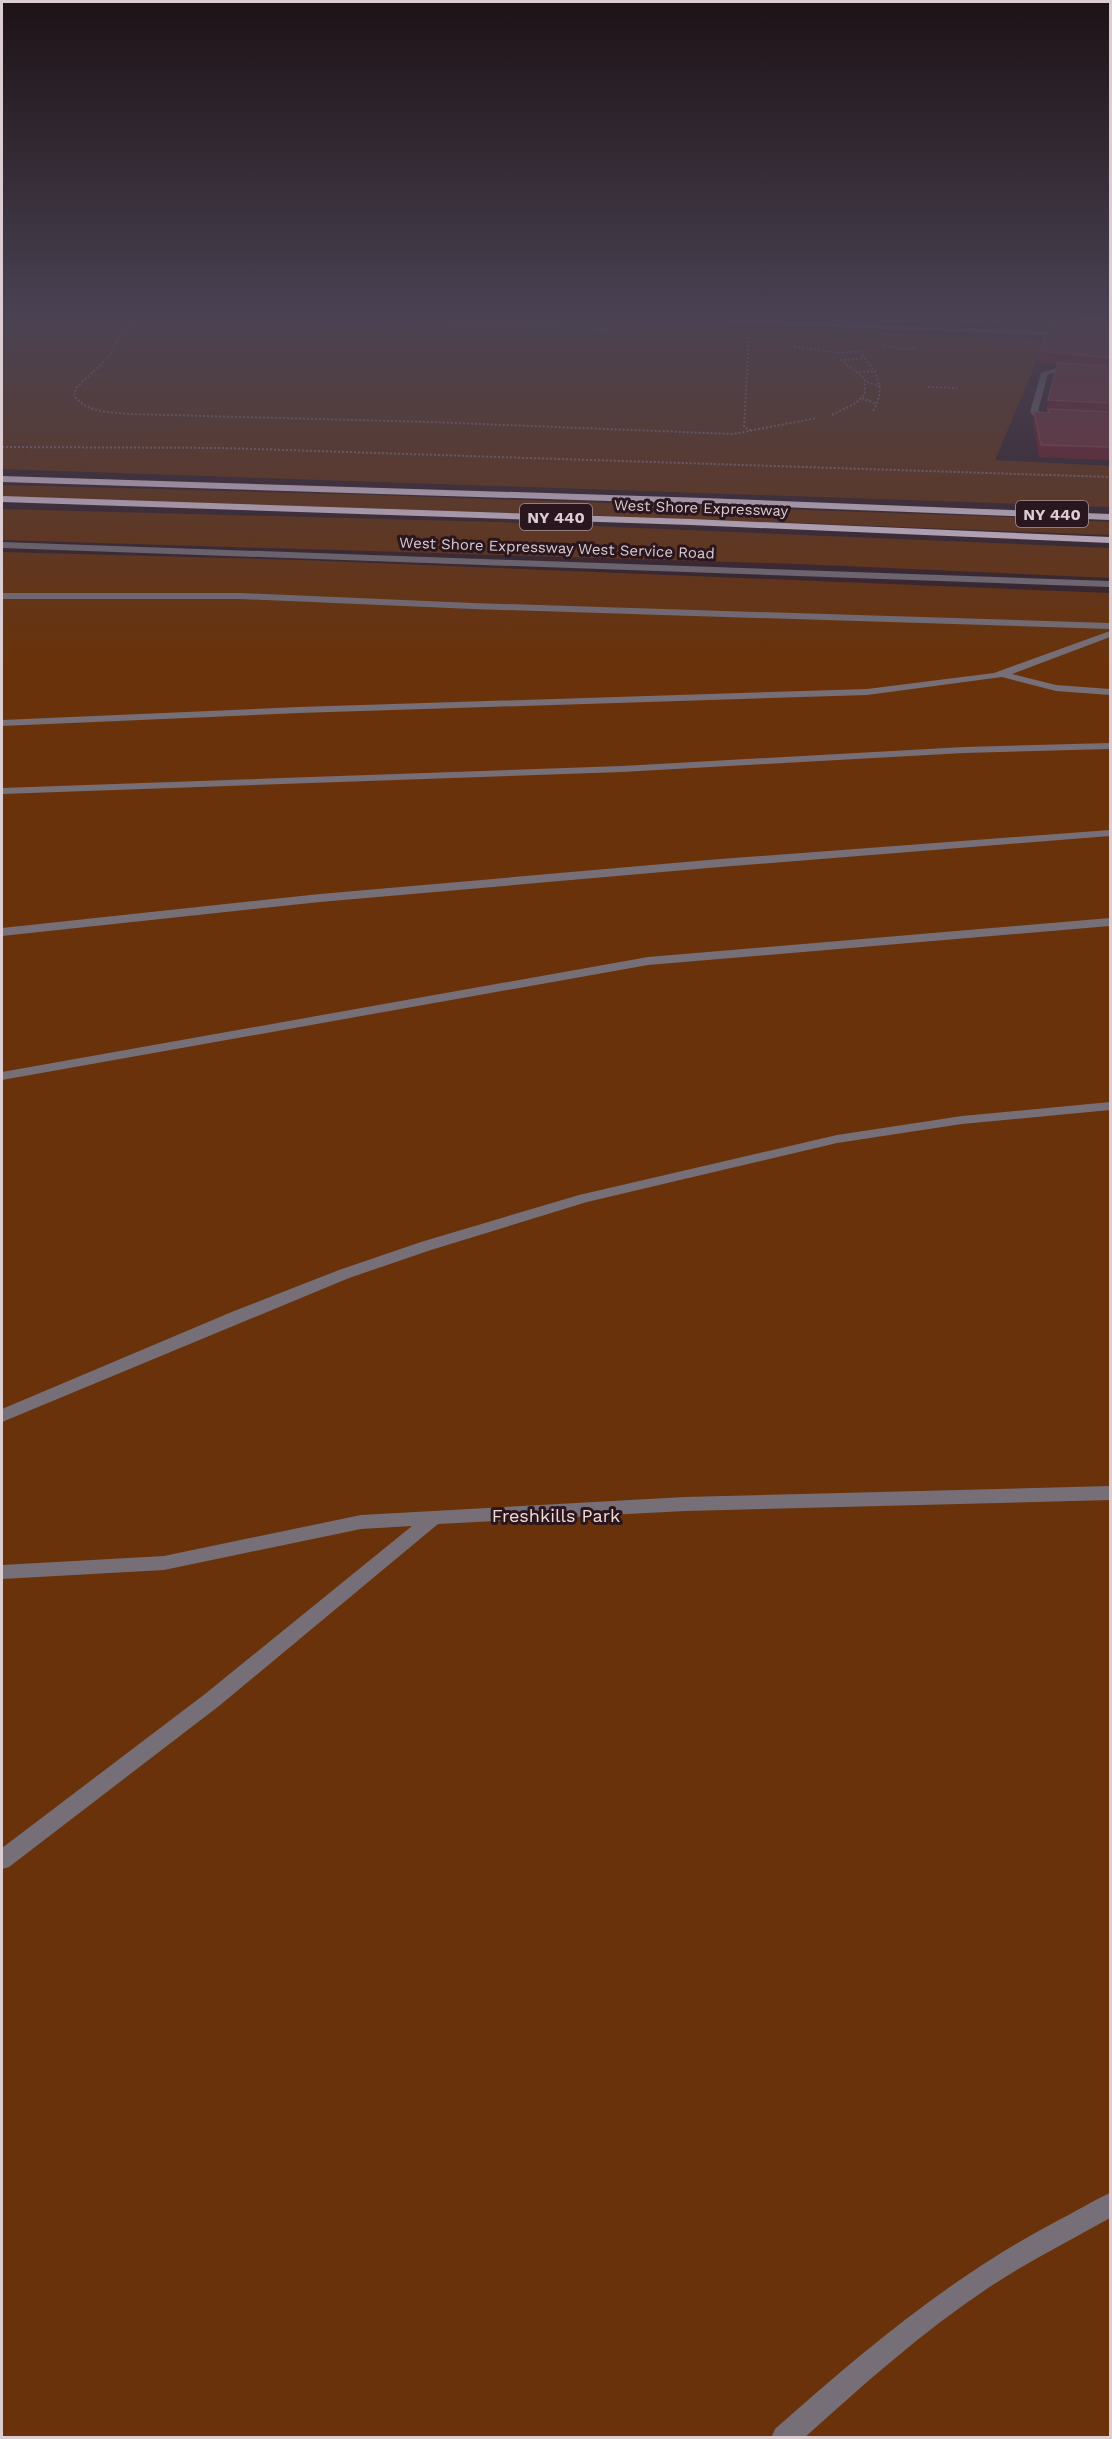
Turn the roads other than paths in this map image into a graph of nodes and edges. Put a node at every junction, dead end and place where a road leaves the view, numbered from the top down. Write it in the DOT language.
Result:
graph roads {
  1 [pos="2,479"];
  2 [pos="2,500"];
  3 [pos="1110,516"];
  4 [pos="1110,540"];
  5 [pos="2,545"];
  6 [pos="1110,584"];
  7 [pos="2,596"];
  8 [pos="1110,626"];
  9 [pos="1110,634"];
  10 [pos="1001,674"];
  11 [pos="1110,692"];
  12 [pos="2,723"];
  13 [pos="1110,746"];
  14 [pos="2,791"];
  15 [pos="1110,833"];
  16 [pos="1110,922"];
  17 [pos="2,932"];
  18 [pos="2,1076"];
  19 [pos="1110,1106"];
  20 [pos="2,1416"];
  21 [pos="1110,1493"];
  22 [pos="434,1518"];
  23 [pos="2,1572"];
  24 [pos="2,1860"];
  25 [pos="1110,2205"];
  26 [pos="784,2438"];
  1 -- 3 [label="highway, West Shore Expressway / NY 440"];
  2 -- 4 [label="highway, West Shore Expressway / NY 440"];
  5 -- 6 [label="street, West Shore Expressway West Service Road"];
  7 -- 8 [label="street"];
  9 -- 10 [label="street"];
  10 -- 11 [label="street"];
  10 -- 12 [label="street"];
  13 -- 14 [label="street"];
  15 -- 17 [label="street"];
  16 -- 18 [label="street"];
  19 -- 20 [label="street"];
  21 -- 22 [label="street"];
  22 -- 23 [label="street"];
  22 -- 24 [label="street"];
  25 -- 26 [label="street"];
}
